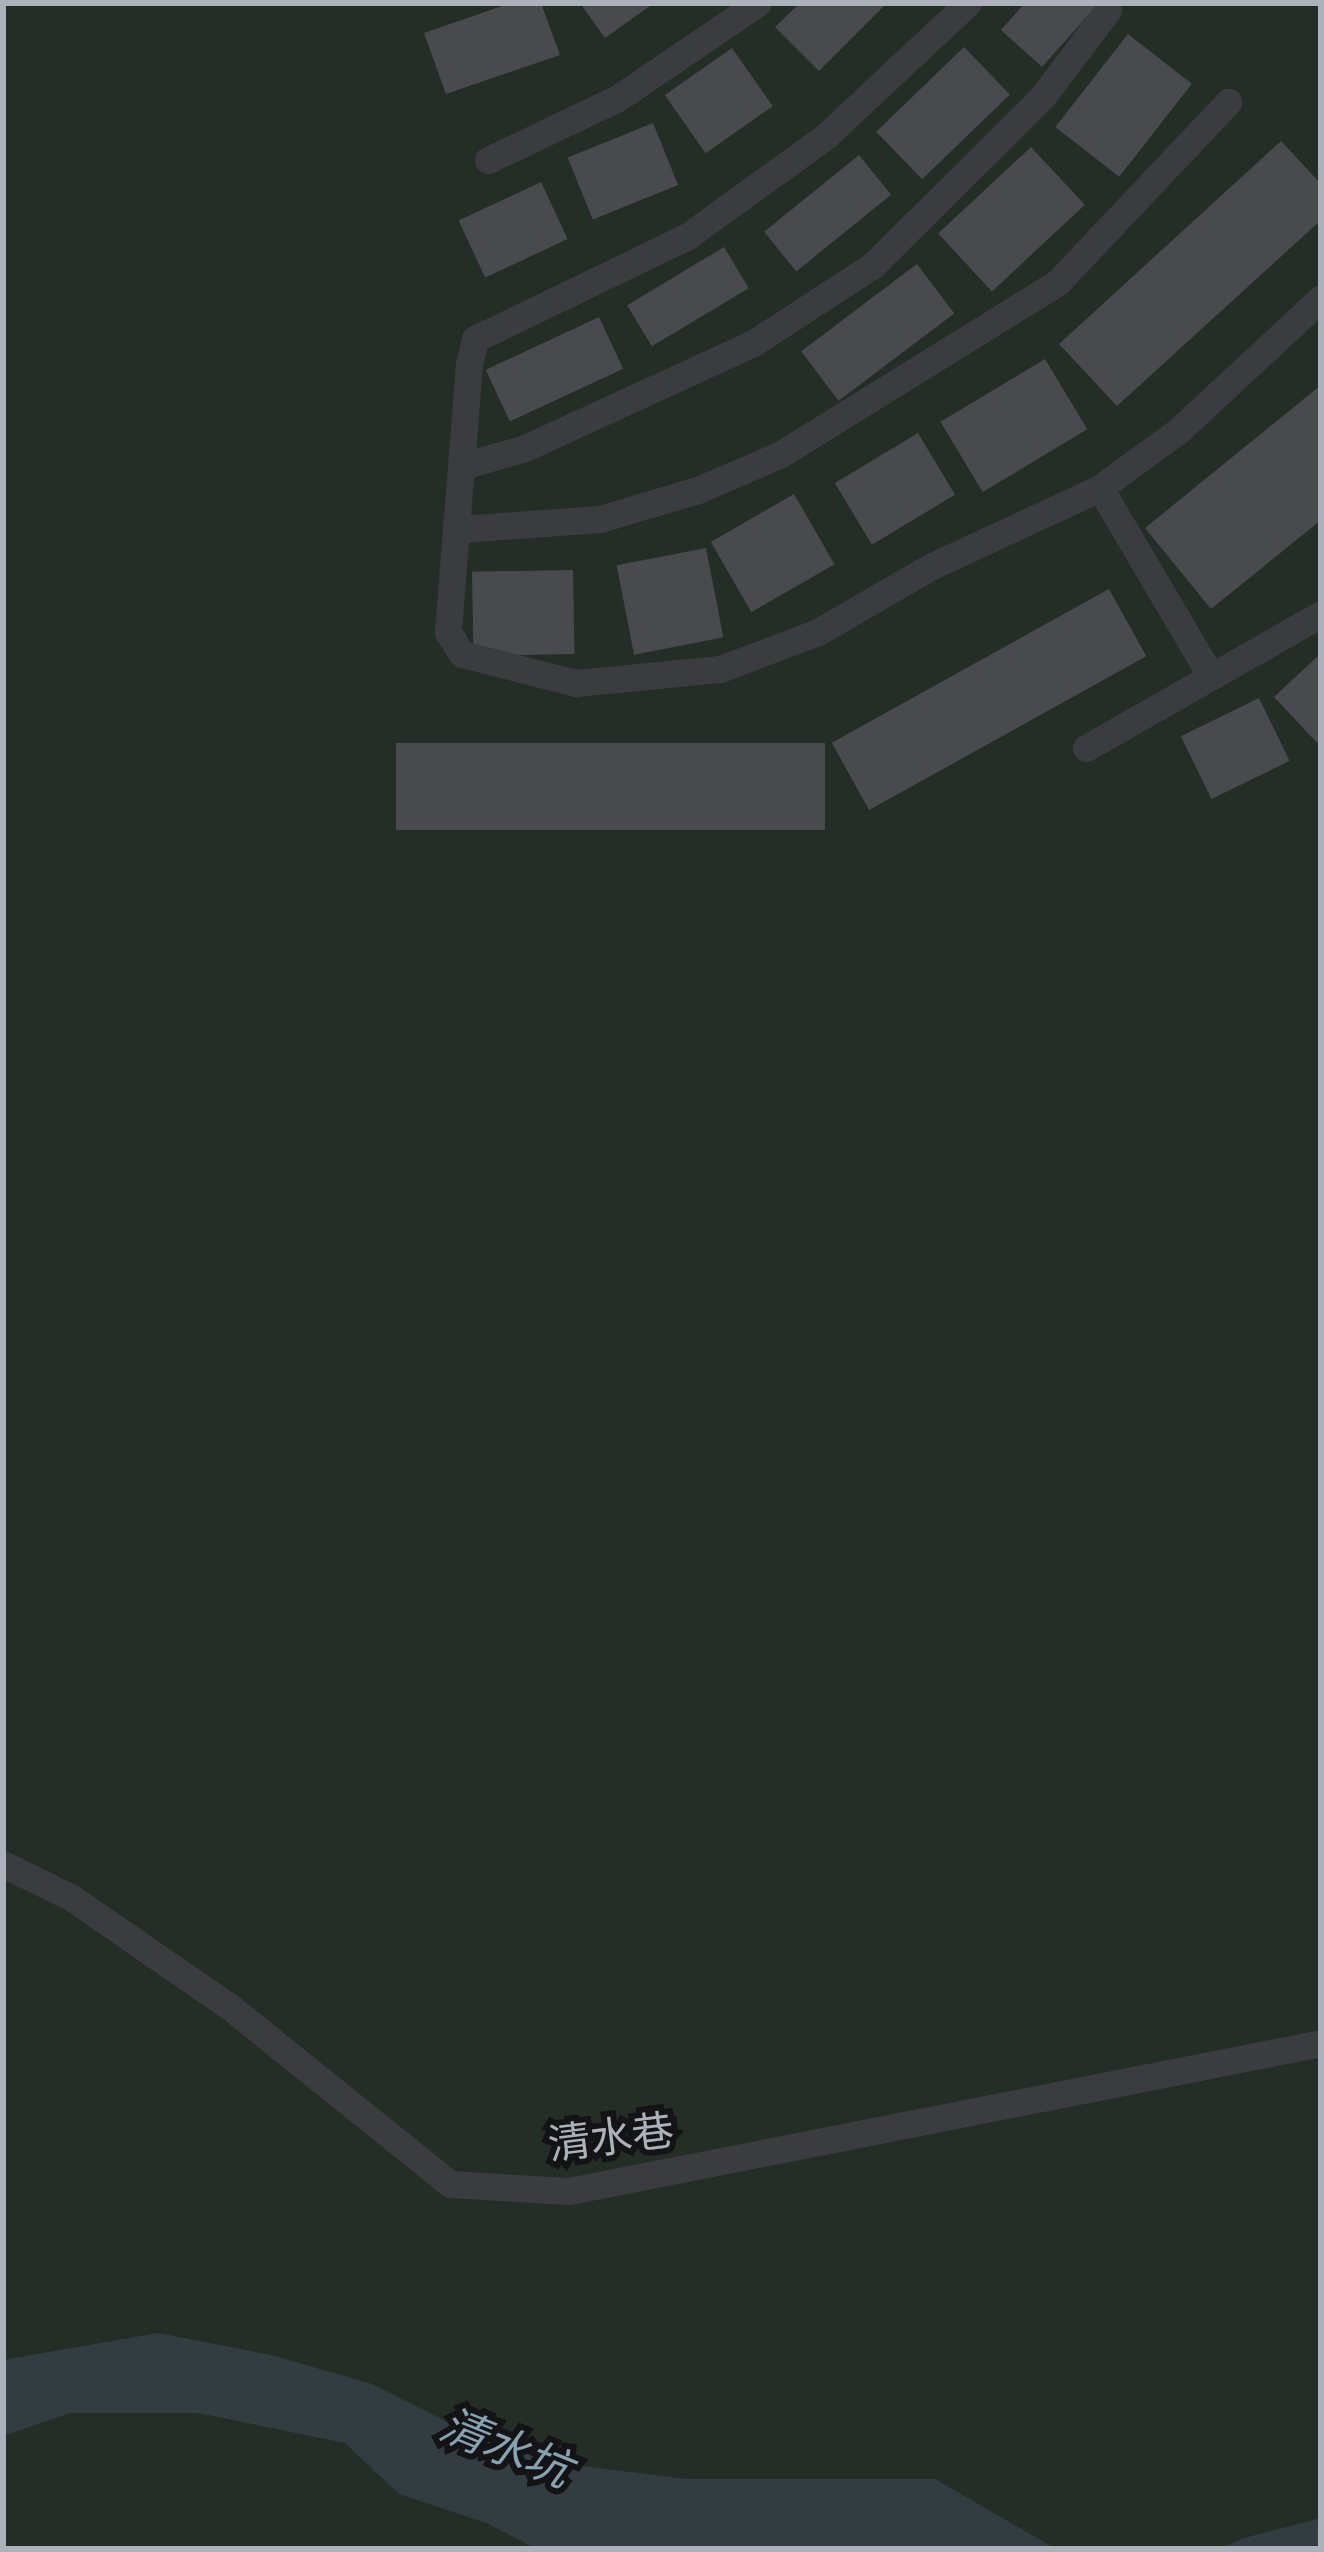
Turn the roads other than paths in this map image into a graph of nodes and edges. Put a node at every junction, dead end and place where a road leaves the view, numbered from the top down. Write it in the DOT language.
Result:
graph roads {
  1 [pos="758,3"];
  2 [pos="968,3"];
  3 [pos="1108,10"];
  4 [pos="1228,102"];
  5 [pos="488,160"];
  6 [pos="1321,298"];
  7 [pos="463,466"];
  8 [pos="1100,488"];
  9 [pos="460,529"];
  10 [pos="1321,614"];
  11 [pos="1210,675"];
  12 [pos="1086,748"];
  13 [pos="3,1864"];
  14 [pos="1321,2043"];
  1 -- 5 [label="lane"];
  2 -- 7 [label="lane"];
  3 -- 7 [label="lane"];
  4 -- 9 [label="lane"];
  6 -- 8 [label="lane"];
  7 -- 9 [label="lane"];
  8 -- 9 [label="lane"];
  8 -- 11 [label="lane"];
  10 -- 11 [label="lane"];
  11 -- 12 [label="lane"];
  13 -- 14 [label="lane, 清水巷"];
}
